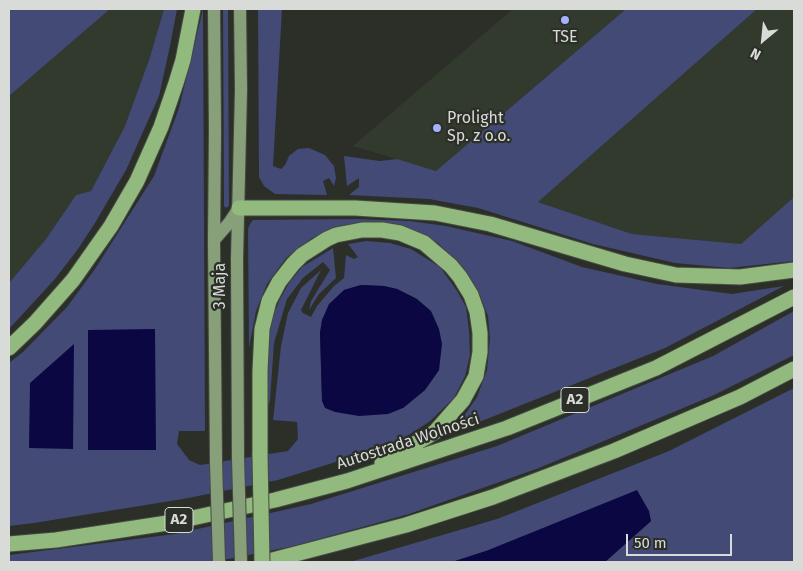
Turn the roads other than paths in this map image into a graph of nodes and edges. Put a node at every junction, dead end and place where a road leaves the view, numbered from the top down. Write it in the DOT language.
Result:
graph roads {
  1 [pos="193,9"];
  2 [pos="214,9"];
  3 [pos="240,9"];
  4 [pos="239,208"];
  5 [pos="214,240"];
  6 [pos="794,270"];
  7 [pos="794,298"];
  8 [pos="9,348"];
  9 [pos="794,369"];
  10 [pos="348,481"];
  11 [pos="9,544"];
  12 [pos="219,562"];
  13 [pos="241,562"];
  14 [pos="264,562"];
  1 -- 8 [label="highway"];
  2 -- 5 [label="main road, 3 Maja"];
  3 -- 4 [label="main road, 3 Maja"];
  4 -- 5 [label="main road"];
  4 -- 6 [label="highway"];
  4 -- 13 [label="main road, 3 Maja, bridge"];
  5 -- 12 [label="main road, 3 Maja, bridge"];
  7 -- 10 [label="highway, Autostrada Wolności / A2"];
  9 -- 14 [label="highway"];
  10 -- 11 [label="highway, Autostrada Wolności / A2"];
  10 -- 14 [label="highway, bridge"];
}
